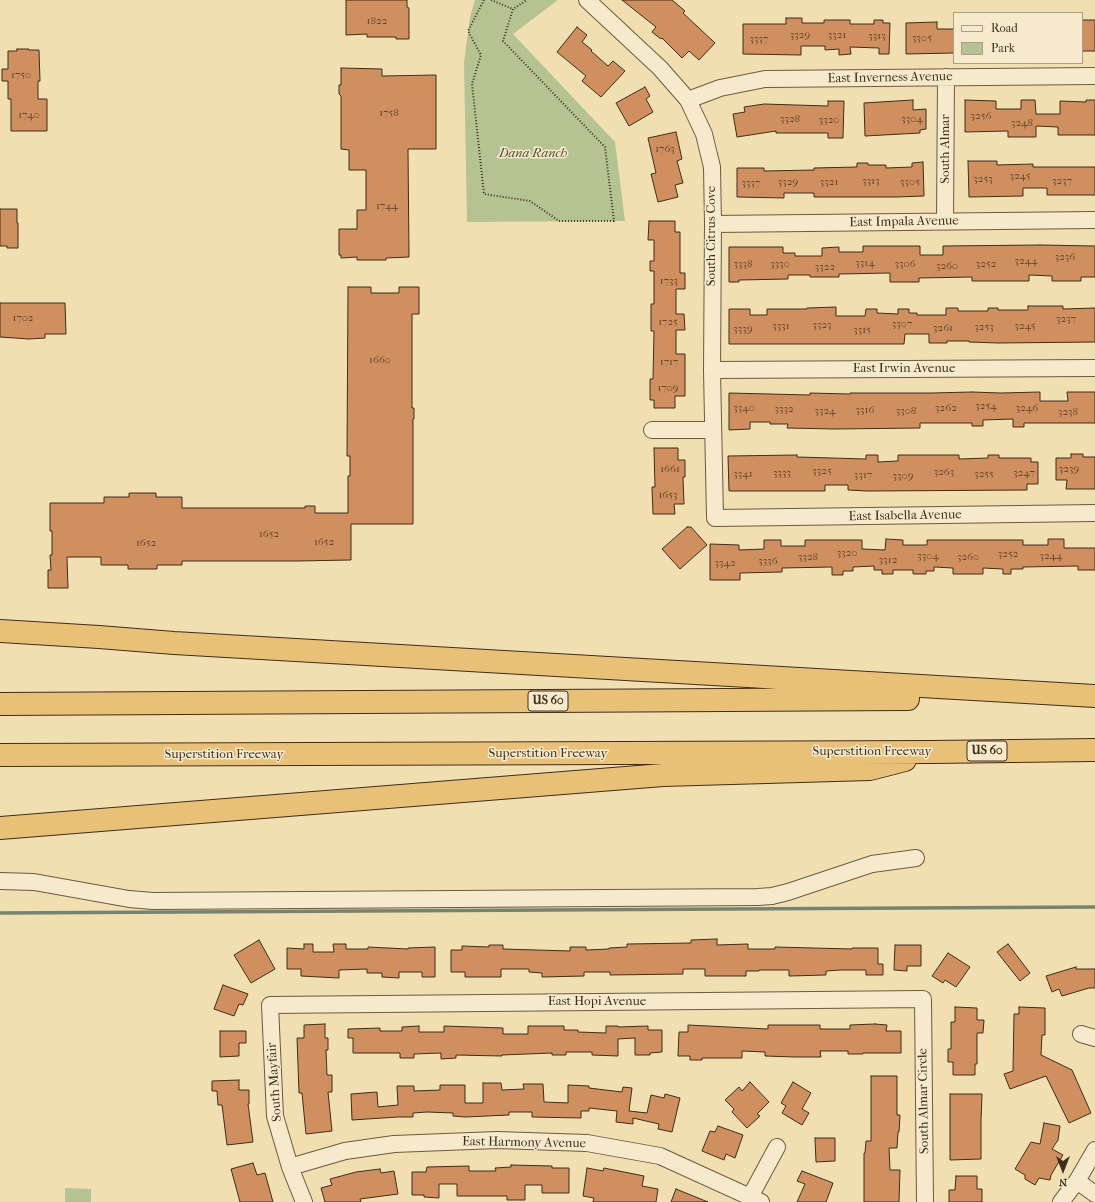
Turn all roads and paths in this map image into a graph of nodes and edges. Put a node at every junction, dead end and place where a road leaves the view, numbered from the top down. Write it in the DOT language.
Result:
graph roads {
  1 [pos="484,0"];
  2 [pos="490,0"];
  3 [pos="527,0"];
  4 [pos="587,0"];
  5 [pos="513,9"];
  6 [pos="1095,76"];
  7 [pos="946,77"];
  8 [pos="688,100"];
  9 [pos="1095,220"];
  10 [pos="946,221"];
  11 [pos="714,224"];
  12 [pos="1095,368"];
  13 [pos="712,370"];
  14 [pos="652,430"];
  15 [pos="713,430"];
  16 [pos="1095,514"];
  17 [pos="715,518"];
  18 [pos="0,631"];
  19 [pos="1095,697"];
  20 [pos="0,704"];
  21 [pos="1095,750"];
  22 [pos="932,752"];
  23 [pos="0,755"];
  24 [pos="0,828"];
  25 [pos="916,858"];
  26 [pos="0,881"];
  27 [pos="923,999"];
  28 [pos="270,1005"];
  29 [pos="777,1147"];
  30 [pos="1095,1150"];
  31 [pos="290,1167"];
  32 [pos="1077,1180"];
  33 [pos="1095,1194"];
  34 [pos="756,1199"];
  35 [pos="304,1202"];
  36 [pos="925,1202"];
  37 [pos="1061,1202"];
  1 -- 5 [label="path"];
  2 -- 5 [label="path"];
  3 -- 5 [label="path"];
  4 -- 8 [label="street, South Citrus Cove"];
  6 -- 7 [label="street, East Inverness Avenue"];
  7 -- 8 [label="street, East Inverness Avenue"];
  7 -- 10 [label="street, South Almar"];
  8 -- 11 [label="street, South Citrus Cove"];
  9 -- 10 [label="street, East Impala Avenue"];
  10 -- 11 [label="street, East Impala Avenue"];
  11 -- 13 [label="street, South Citrus Cove"];
  12 -- 13 [label="street, East Irwin Avenue"];
  13 -- 15 [label="street, South Citrus Cove"];
  14 -- 15 [label="street"];
  15 -- 17 [label="street, South Citrus Cove"];
  16 -- 17 [label="street, East Isabella Avenue"];
  18 -- 19 [label="highway"];
  19 -- 20 [label="highway, US 60"];
  21 -- 22 [label="highway, Superstition Freeway / US 60"];
  22 -- 23 [label="highway, Superstition Freeway / US 60"];
  22 -- 24 [label="highway"];
  25 -- 26 [label="street"];
  27 -- 28 [label="street, East Hopi Avenue"];
  27 -- 36 [label="street, South Almar Circle"];
  28 -- 31 [label="street, South Mayfair"];
  29 -- 34 [label="street, East Harmony Avenue"];
  30 -- 32 [label="street"];
  31 -- 34 [label="street, East Harmony Avenue"];
  31 -- 35 [label="street, South Mayfair"];
  32 -- 33 [label="street"];
  32 -- 37 [label="street"];
}
